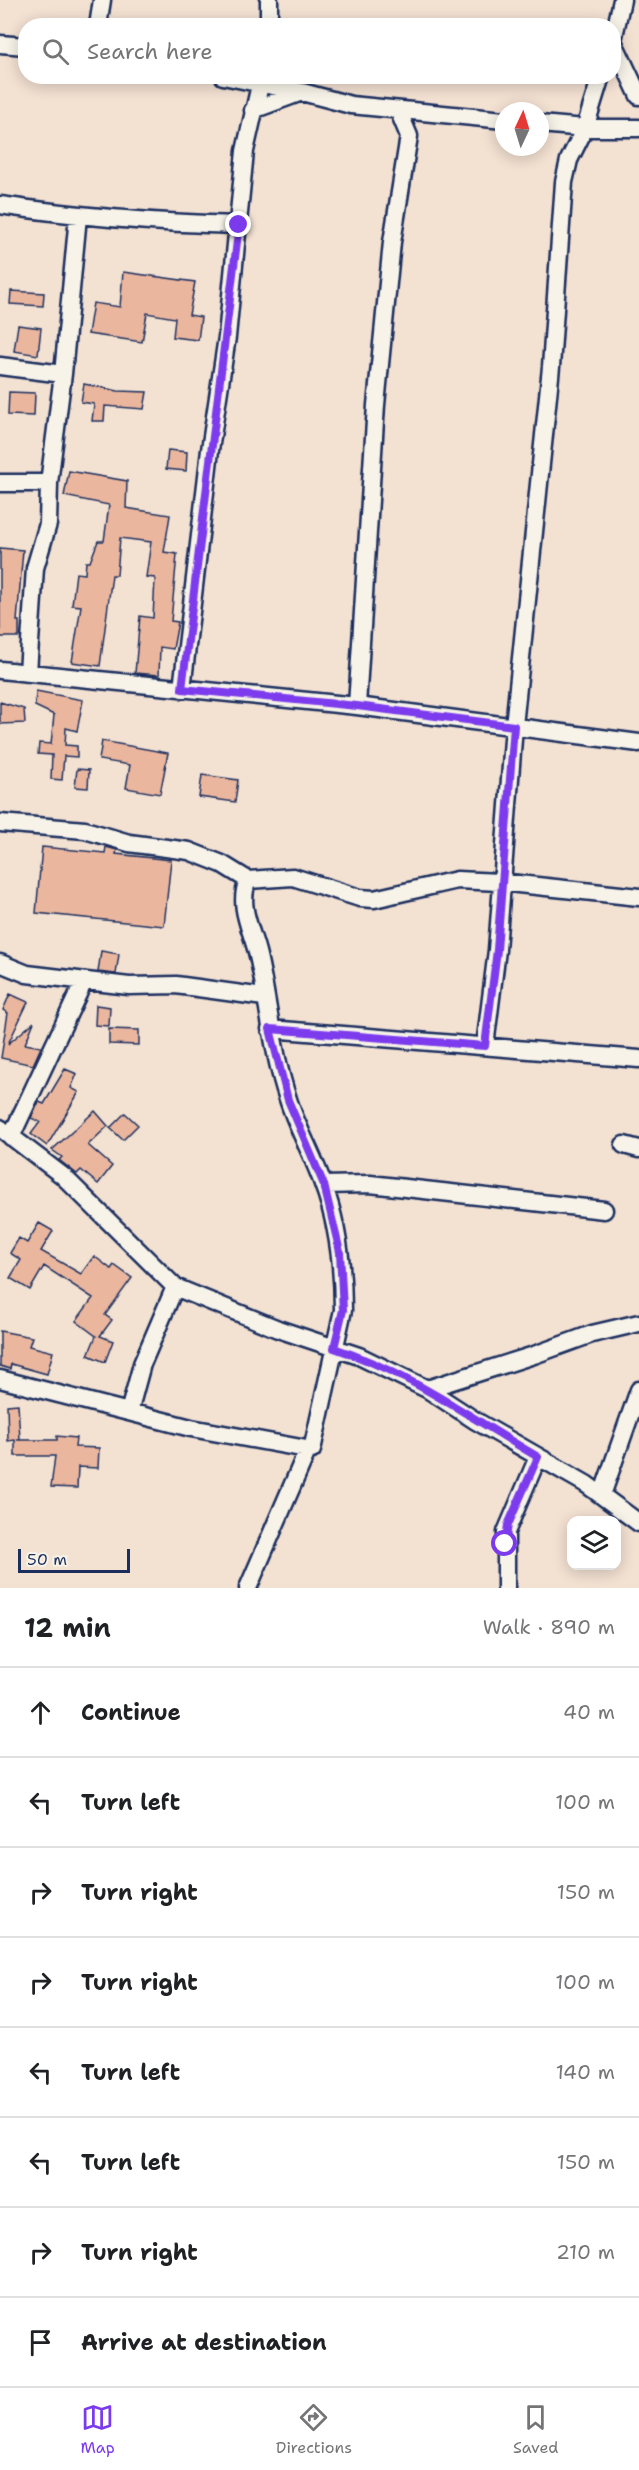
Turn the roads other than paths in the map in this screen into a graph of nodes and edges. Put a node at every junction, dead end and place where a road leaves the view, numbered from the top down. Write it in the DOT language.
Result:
graph roads {
  1 [pos="102,0"];
  2 [pos="270,0"];
  3 [pos="622,0"];
  4 [pos="99,18"];
  5 [pos="269,18"];
  6 [pos="618,18"];
  7 [pos="0,44"];
  8 [pos="18,45"];
  9 [pos="621,58"];
  10 [pos="260,84"];
  11 [pos="275,84"];
  12 [pos="599,84"];
  13 [pos="302,92"];
  14 [pos="639,96"];
  15 [pos="254,110"];
  16 [pos="399,112"];
  17 [pos="427,112"];
  18 [pos="495,119"];
  19 [pos="549,125"];
  20 [pos="585,128"];
  21 [pos="639,128"];
  22 [pos="409,136"];
  23 [pos="0,205"];
  24 [pos="78,216"];
  25 [pos="239,225"];
  26 [pos="0,366"];
  27 [pos="63,374"];
  28 [pos="0,483"];
  29 [pos="49,483"];
  30 [pos="0,670"];
  31 [pos="28,672"];
  32 [pos="182,689"];
  33 [pos="357,706"];
  34 [pos="514,726"];
  35 [pos="639,743"];
  36 [pos="0,823"];
  37 [pos="248,880"];
  38 [pos="500,882"];
  39 [pos="639,897"];
  40 [pos="0,963"];
  41 [pos="84,981"];
  42 [pos="264,997"];
  43 [pos="270,1029"];
  44 [pos="485,1046"];
  45 [pos="639,1059"];
  46 [pos="6,1132"];
  47 [pos="324,1185"];
  48 [pos="604,1210"];
  49 [pos="175,1287"];
  50 [pos="639,1323"];
  51 [pos="334,1348"];
  52 [pos="0,1379"];
  53 [pos="427,1389"];
  54 [pos="639,1390"];
  55 [pos="129,1412"];
  56 [pos="634,1423"];
  57 [pos="312,1450"];
  58 [pos="538,1457"];
  59 [pos="602,1495"];
  60 [pos="639,1523"];
  61 [pos="248,1588"];
  62 [pos="506,1588"];
  1 -- 4 [label="street"];
  2 -- 5 [label="street"];
  3 -- 6 [label="street"];
  7 -- 8 [label="street"];
  9 -- 14 [label="street"];
  10 -- 15 [label="street"];
  11 -- 13 [label="street"];
  12 -- 20 [label="street"];
  13 -- 15 [label="street"];
  13 -- 16 [label="street"];
  15 -- 25 [label="street"];
  16 -- 17 [label="street"];
  16 -- 22 [label="street"];
  17 -- 18 [label="street"];
  17 -- 22 [label="street"];
  19 -- 20 [label="street"];
  20 -- 21 [label="street"];
  20 -- 34 [label="street"];
  22 -- 33 [label="street"];
  23 -- 24 [label="street"];
  24 -- 25 [label="street"];
  24 -- 27 [label="street"];
  25 -- 32 [label="street"];
  26 -- 27 [label="street"];
  27 -- 29 [label="street"];
  28 -- 29 [label="street"];
  29 -- 31 [label="street"];
  30 -- 31 [label="street"];
  31 -- 32 [label="street"];
  32 -- 33 [label="street"];
  33 -- 34 [label="street"];
  34 -- 35 [label="street"];
  34 -- 38 [label="street"];
  36 -- 37 [label="street"];
  37 -- 38 [label="street"];
  37 -- 42 [label="street"];
  38 -- 39 [label="street"];
  38 -- 44 [label="street"];
  40 -- 41 [label="street"];
  41 -- 42 [label="street"];
  41 -- 46 [label="street"];
  42 -- 43 [label="street"];
  43 -- 44 [label="street"];
  43 -- 47 [label="street"];
  44 -- 45 [label="street"];
  46 -- 49 [label="street"];
  47 -- 48 [label="street"];
  47 -- 51 [label="street"];
  49 -- 51 [label="street"];
  49 -- 55 [label="street"];
  50 -- 53 [label="street"];
  51 -- 53 [label="street"];
  51 -- 57 [label="street"];
  52 -- 55 [label="street"];
  53 -- 58 [label="street"];
  54 -- 56 [label="street"];
  55 -- 57 [label="street"];
  56 -- 59 [label="street"];
  57 -- 61 [label="street"];
  58 -- 59 [label="street"];
  58 -- 62 [label="street"];
  59 -- 60 [label="street"];
}
